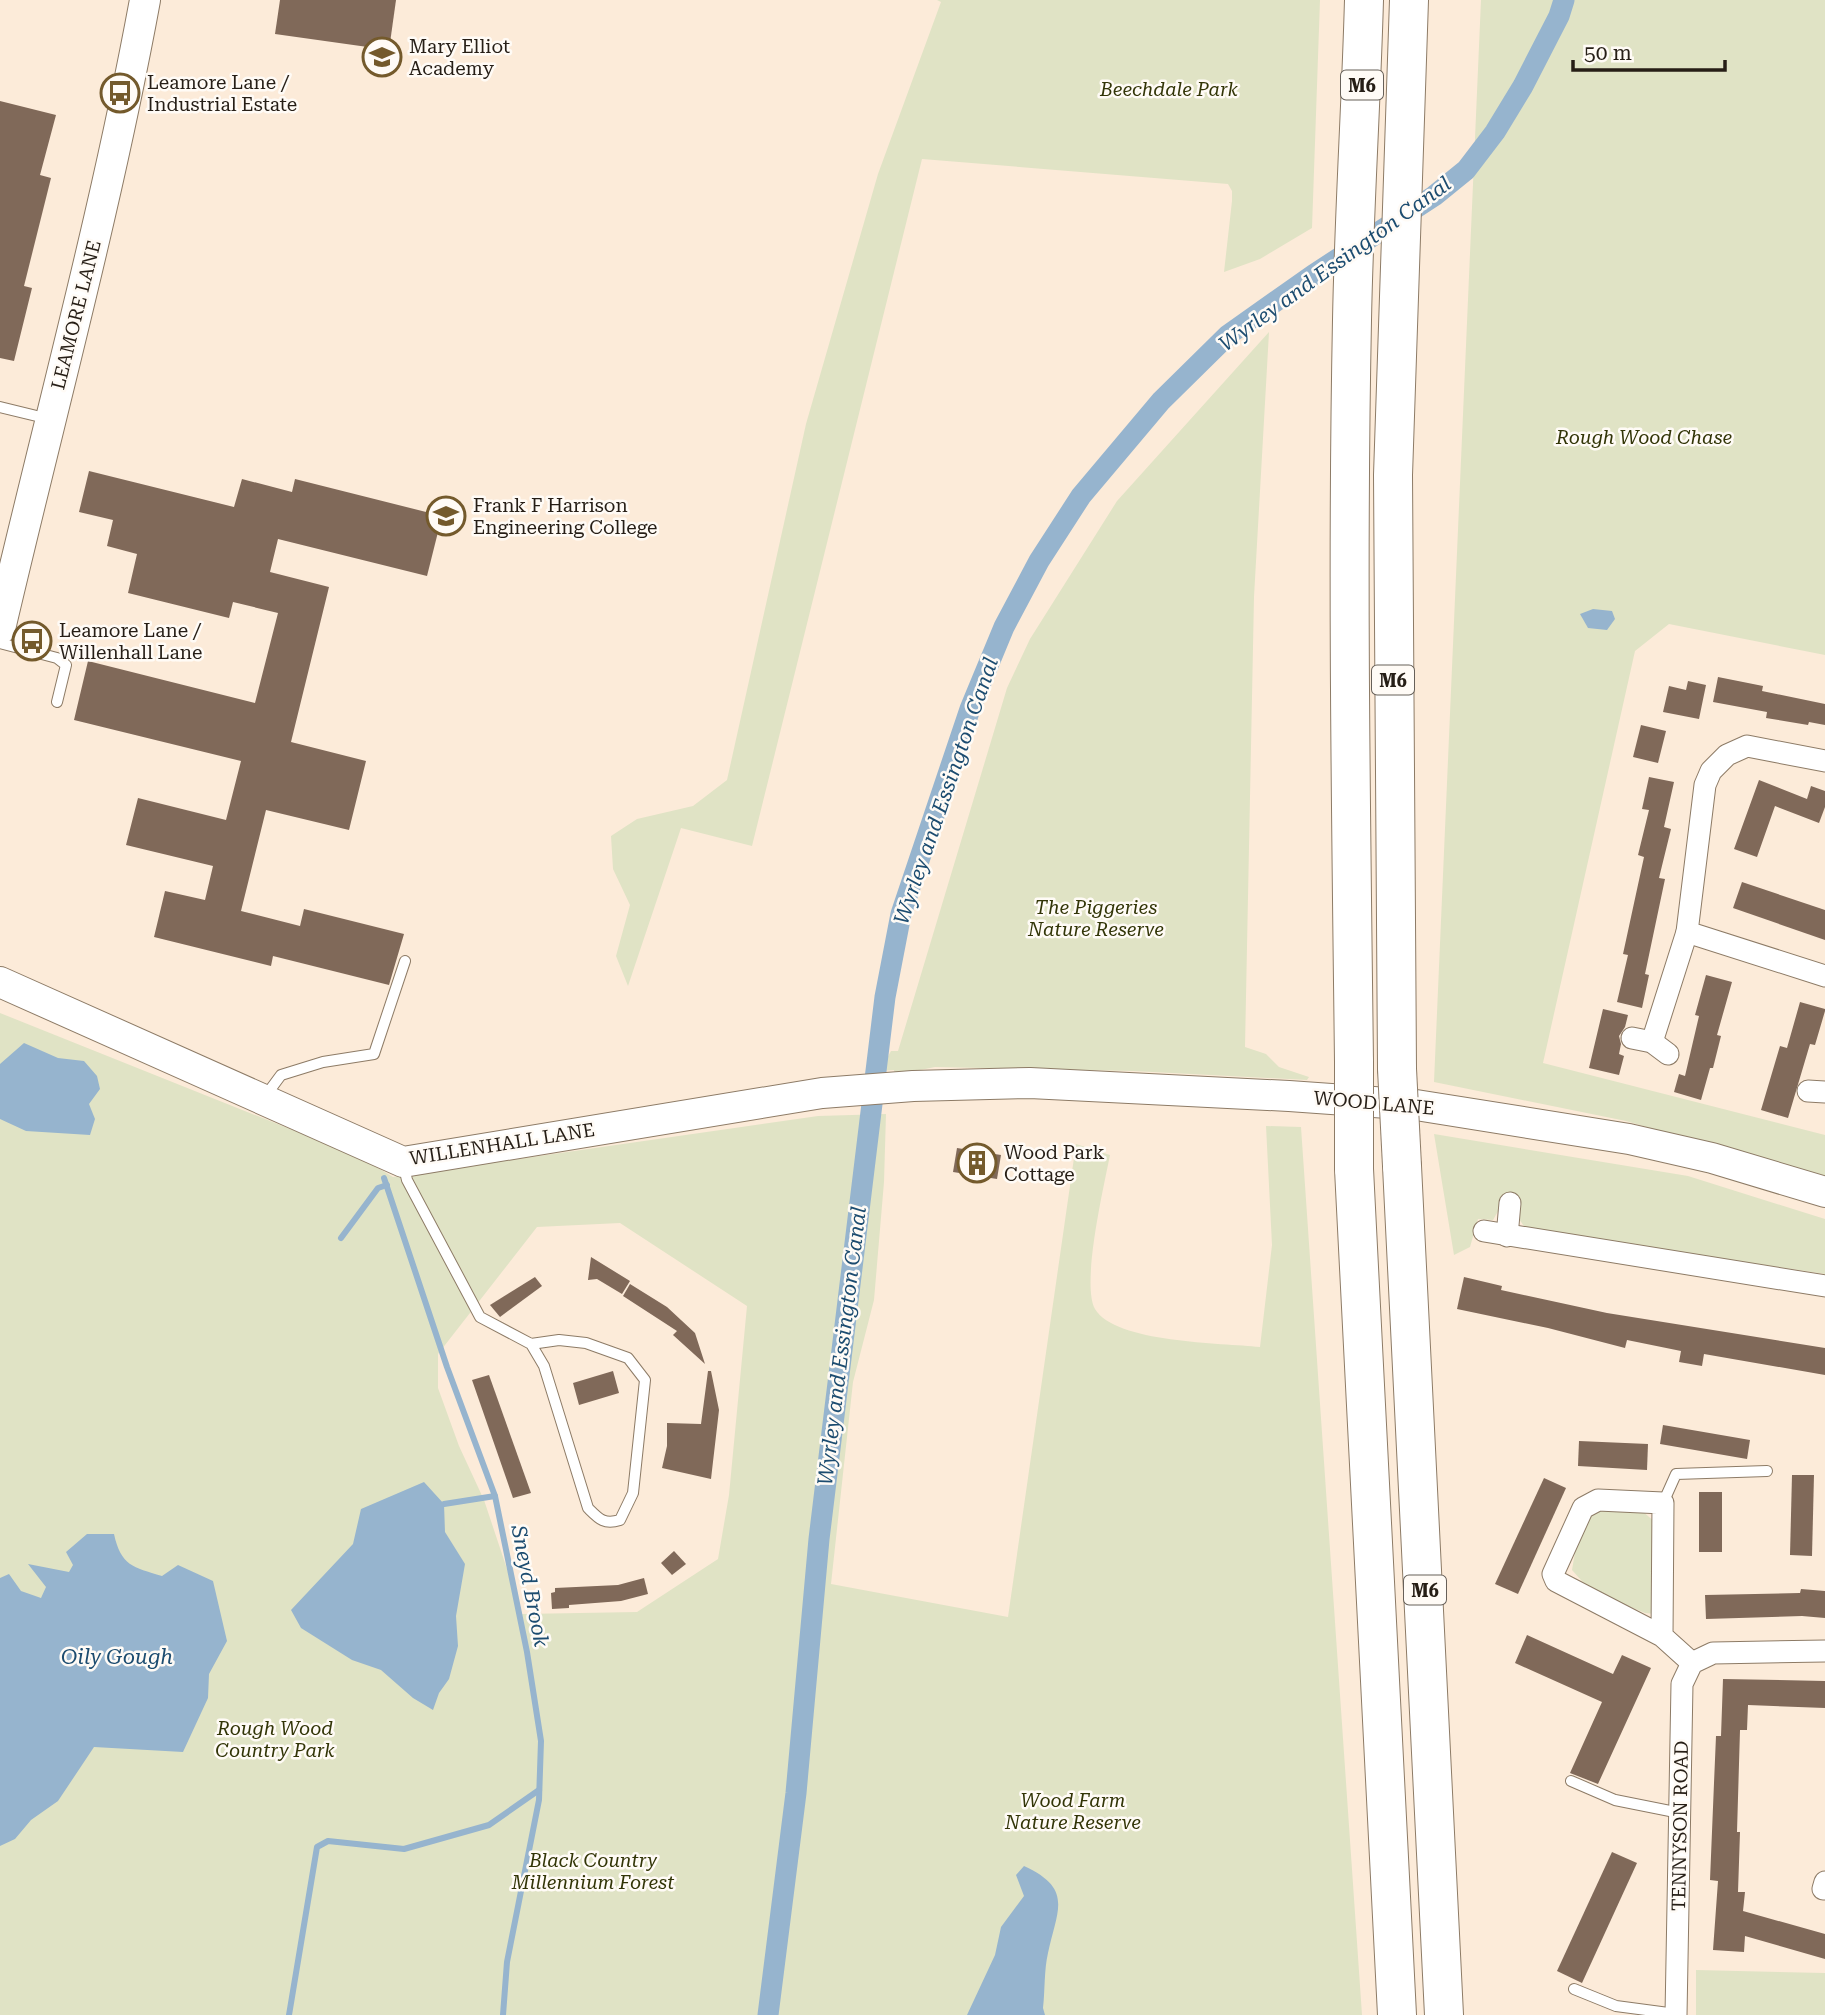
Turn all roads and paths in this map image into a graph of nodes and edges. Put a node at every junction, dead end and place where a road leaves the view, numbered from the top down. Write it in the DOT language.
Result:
graph roads {
  1 [pos="1364,0"];
  2 [pos="1409,0"];
  3 [pos="142,2"];
  4 [pos="0,407"];
  5 [pos="49,419"];
  6 [pos="0,629"];
  7 [pos="0,643"];
  8 [pos="57,702"];
  9 [pos="1825,761"];
  10 [pos="1688,932"];
  11 [pos="405,961"];
  12 [pos="1825,976"];
  13 [pos="0,982"];
  14 [pos="1651,1045"];
  15 [pos="830,1094"];
  16 [pos="262,1100"];
  17 [pos="403,1162"];
  18 [pos="1825,1192"];
  19 [pos="1510,1203"];
  20 [pos="1484,1231"];
  21 [pos="1507,1236"];
  22 [pos="1825,1286"];
  23 [pos="531,1344"];
  24 [pos="1767,1471"];
  25 [pos="1663,1503"];
  26 [pos="1662,1636"];
  27 [pos="1825,1651"];
  28 [pos="1692,1663"];
  29 [pos="1571,1782"];
  30 [pos="1680,1814"];
  31 [pos="1825,1882"];
  32 [pos="1825,1889"];
  33 [pos="1574,1989"];
  34 [pos="1676,2014"];
  35 [pos="1397,2015"];
  36 [pos="1444,2015"];
  1 -- 35 [label="highway, M6, bridge"];
  2 -- 36 [label="highway, M6, bridge"];
  3 -- 5 [label="street, LEAMORE LANE"];
  4 -- 5 [label="lane"];
  5 -- 6 [label="street, LEAMORE LANE"];
  7 -- 8 [label="lane"];
  9 -- 10 [label="street"];
  10 -- 12 [label="street"];
  10 -- 14 [label="street"];
  11 -- 16 [label="lane"];
  13 -- 16 [label="street, WILLENHALL LANE"];
  15 -- 17 [label="street, WILLENHALL LANE"];
  15 -- 18 [label="street, WOOD LANE"];
  16 -- 17 [label="street, WILLENHALL LANE"];
  17 -- 23 [label="lane"];
  19 -- 21 [label="street"];
  20 -- 21 [label="street"];
  21 -- 22 [label="street"];
  23 -- 23 [label="lane"];
  24 -- 25 [label="lane"];
  25 -- 26 [label="street"];
  25 -- 26 [label="street"];
  26 -- 28 [label="street"];
  27 -- 28 [label="street"];
  28 -- 30 [label="street, TENNYSON ROAD"];
  29 -- 30 [label="lane"];
  30 -- 34 [label="street, TENNYSON ROAD"];
  31 -- 32 [label="street"];
  33 -- 34 [label="lane"];
}
